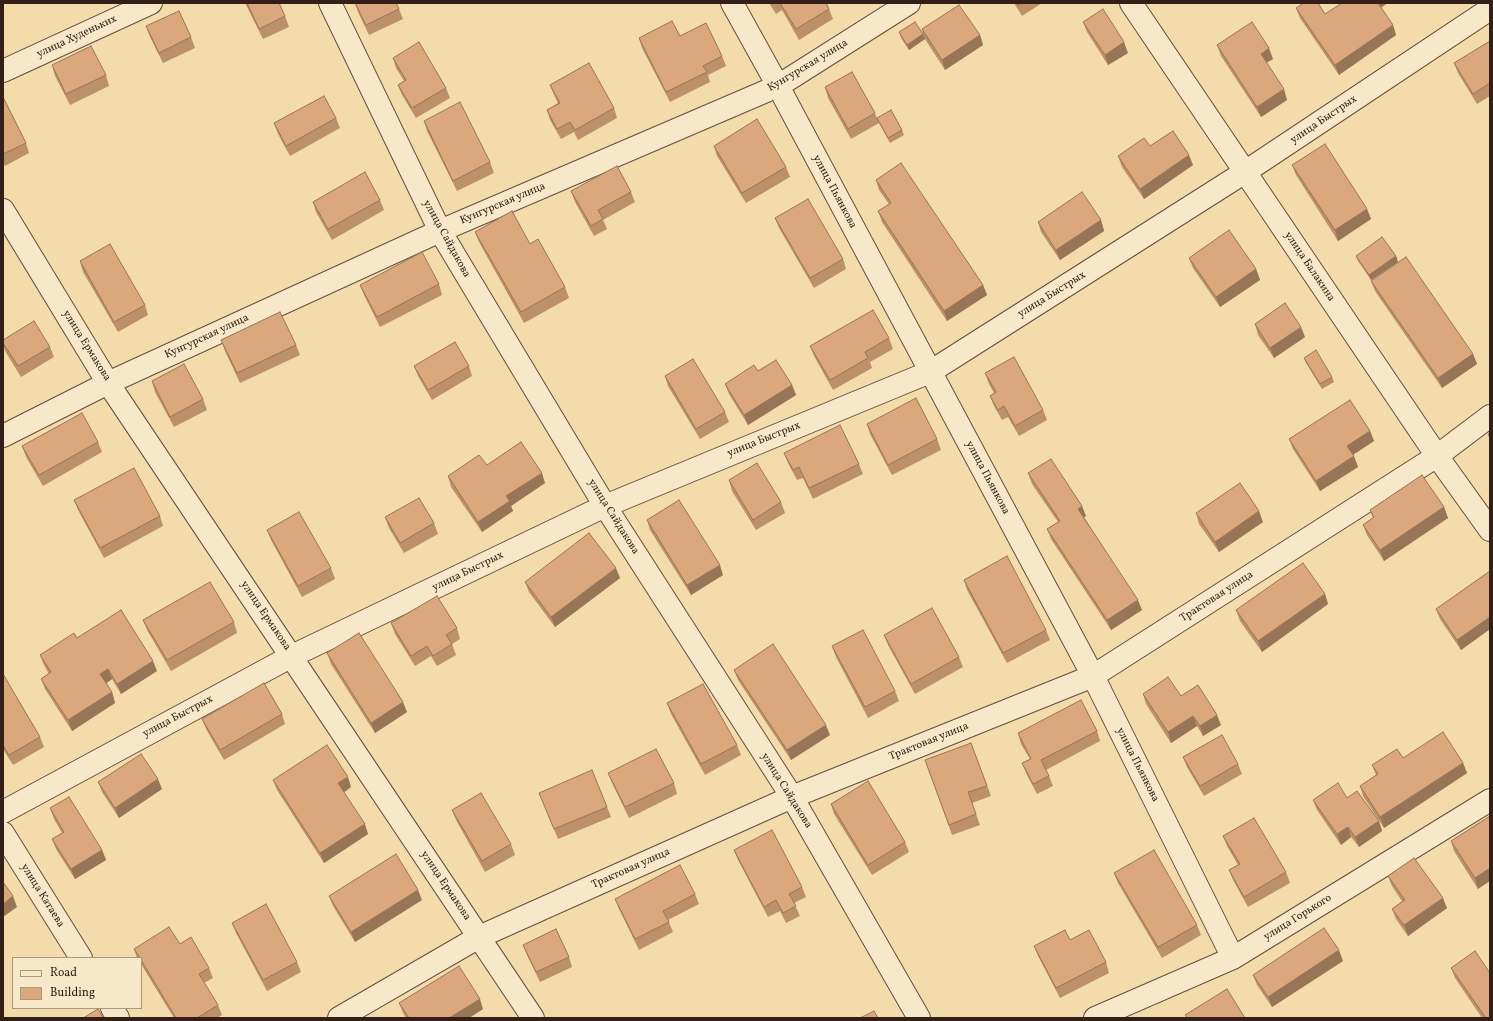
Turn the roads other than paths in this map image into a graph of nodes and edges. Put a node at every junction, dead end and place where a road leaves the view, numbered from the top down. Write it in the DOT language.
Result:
graph roads {
  1 [pos="151,3"];
  2 [pos="330,3"];
  3 [pos="732,3"];
  4 [pos="909,3"];
  5 [pos="1131,3"];
  6 [pos="1490,10"];
  7 [pos="3,71"];
  8 [pos="778,86"];
  9 [pos="1245,172"];
  10 [pos="3,210"];
  11 [pos="440,232"];
  12 [pos="930,372"];
  13 [pos="108,382"];
  14 [pos="1490,416"];
  15 [pos="3,436"];
  16 [pos="1438,456"];
  17 [pos="605,506"];
  18 [pos="1490,530"];
  19 [pos="292,656"];
  20 [pos="1092,676"];
  21 [pos="792,797"];
  22 [pos="1490,800"];
  23 [pos="3,812"];
  24 [pos="3,834"];
  25 [pos="479,937"];
  26 [pos="80,957"];
  27 [pos="1233,958"];
  28 [pos="113,1009"];
  29 [pos="118,1018"];
  30 [pos="338,1018"];
  31 [pos="533,1018"];
  32 [pos="919,1018"];
  33 [pos="1095,1018"];
  1 -- 7 [label="street, улица Худеньких"];
  2 -- 11 [label="street, улица Сайдакова"];
  3 -- 8 [label="street, улица Пьянкова"];
  4 -- 8 [label="street, Кунгурская улица"];
  5 -- 9 [label="street, улица Балакина"];
  6 -- 9 [label="street, улица Быстрых"];
  8 -- 11 [label="street, Кунгурская улица"];
  8 -- 12 [label="street, улица Пьянкова"];
  9 -- 12 [label="street, улица Быстрых"];
  9 -- 16 [label="street, улица Балакина"];
  10 -- 13 [label="street, улица Ермакова"];
  11 -- 13 [label="street, Кунгурская улица"];
  11 -- 17 [label="street, улица Сайдакова"];
  12 -- 17 [label="street, улица Быстрых"];
  12 -- 20 [label="street, улица Пьянкова"];
  13 -- 15 [label="street, Кунгурская улица"];
  13 -- 19 [label="street, улица Ермакова"];
  14 -- 16 [label="street, Трактовая улица"];
  16 -- 18 [label="street, улица Балакина"];
  16 -- 20 [label="street, Трактовая улица"];
  17 -- 19 [label="street, улица Быстрых"];
  17 -- 21 [label="street, улица Сайдакова"];
  19 -- 23 [label="street, улица Быстрых"];
  19 -- 25 [label="street, улица Ермакова"];
  20 -- 21 [label="street, Трактовая улица"];
  20 -- 27 [label="street, улица Пьянкова"];
  21 -- 25 [label="street, Трактовая улица"];
  21 -- 32 [label="street, улица Сайдакова"];
  22 -- 27 [label="street, улица Горького"];
  24 -- 26 [label="street, улица Катаева"];
  25 -- 30 [label="street, Трактовая улица"];
  25 -- 31 [label="street, улица Ермакова"];
  27 -- 33 [label="street, улица Горького"];
  28 -- 29 [label="street"];
}
